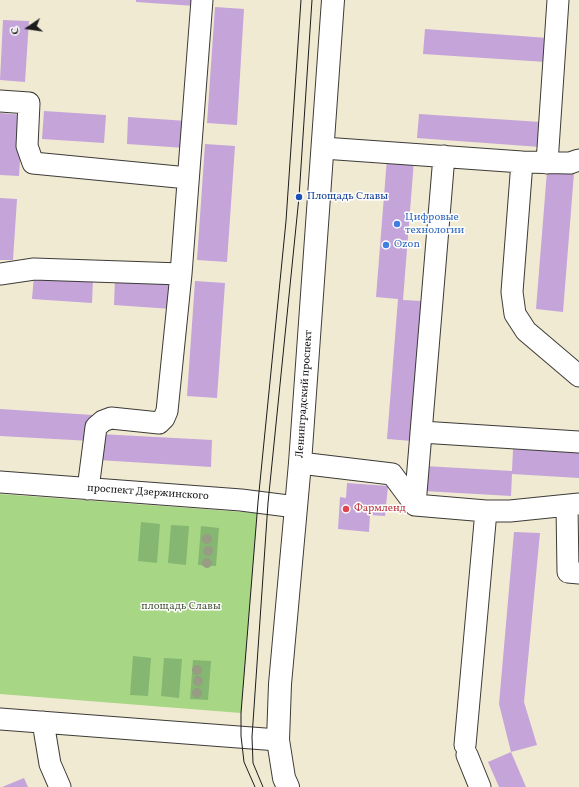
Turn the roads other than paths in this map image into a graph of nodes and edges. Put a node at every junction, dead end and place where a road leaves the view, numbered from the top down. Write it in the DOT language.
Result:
graph roads {
  1 [pos="202,0"];
  2 [pos="333,0"];
  3 [pos="558,0"];
  4 [pos="0,101"];
  5 [pos="323,148"];
  6 [pos="444,156"];
  7 [pos="579,160"];
  8 [pos="522,162"];
  9 [pos="547,163"];
  10 [pos="188,178"];
  11 [pos="0,274"];
  12 [pos="181,274"];
  13 [pos="579,376"];
  14 [pos="421,432"];
  15 [pos="579,442"];
  16 [pos="300,463"];
  17 [pos="0,482"];
  18 [pos="88,489"];
  19 [pos="415,505"];
  20 [pos="573,505"];
  21 [pos="296,507"];
  22 [pos="486,511"];
  23 [pos="579,573"];
  24 [pos="0,719"];
  25 [pos="43,722"];
  26 [pos="278,740"];
  27 [pos="60,787"];
  28 [pos="288,787"];
  29 [pos="480,787"];
  1 -- 10 [label="street"];
  2 -- 5 [label="main road, Ленинградский проспект"];
  3 -- 9 [label="street"];
  4 -- 10 [label="street"];
  5 -- 6 [label="street"];
  5 -- 16 [label="main road, Ленинградский проспект"];
  6 -- 8 [label="street"];
  6 -- 14 [label="street"];
  7 -- 9 [label="street"];
  8 -- 9 [label="street"];
  8 -- 13 [label="street"];
  10 -- 12 [label="street"];
  11 -- 12 [label="street"];
  12 -- 18 [label="street"];
  14 -- 15 [label="street"];
  14 -- 19 [label="street"];
  16 -- 19 [label="street"];
  16 -- 21 [label="main road, Ленинградский проспект"];
  17 -- 18 [label="street, проспект Дзержинского"];
  18 -- 21 [label="street, проспект Дзержинского"];
  19 -- 22 [label="street"];
  20 -- 22 [label="street"];
  20 -- 23 [label="street"];
  21 -- 26 [label="main road, Ленинградский проспект"];
  22 -- 29 [label="street"];
  24 -- 25 [label="street"];
  25 -- 26 [label="street"];
  25 -- 27 [label="street"];
  26 -- 28 [label="main road, Ленинградский проспект"];
}
